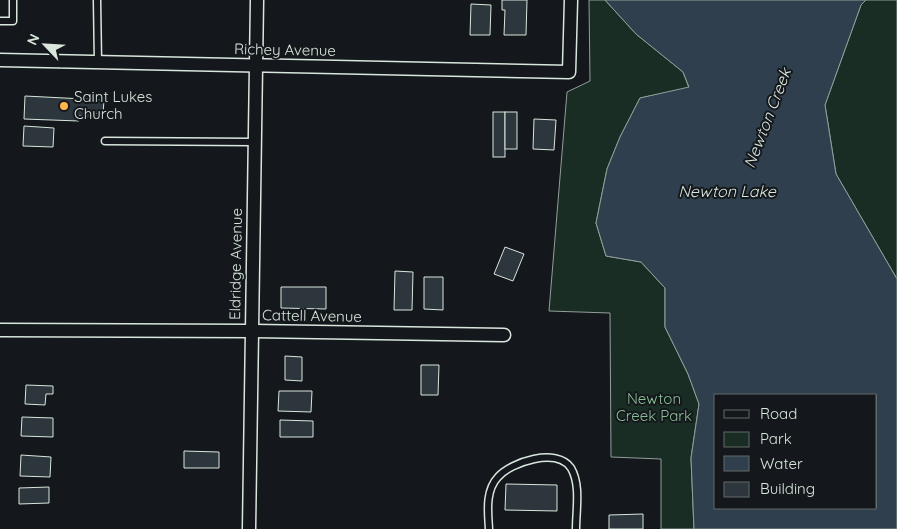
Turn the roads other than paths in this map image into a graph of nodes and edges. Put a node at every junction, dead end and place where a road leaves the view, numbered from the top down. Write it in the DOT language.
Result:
graph roads {
  1 [pos="13,0"];
  2 [pos="98,0"];
  3 [pos="257,0"];
  4 [pos="572,0"];
  5 [pos="0,21"];
  6 [pos="0,60"];
  7 [pos="98,63"];
  8 [pos="256,66"];
  9 [pos="105,141"];
  10 [pos="254,142"];
  11 [pos="0,330"];
  12 [pos="252,331"];
  13 [pos="504,335"];
  14 [pos="249,529"];
  15 [pos="489,529"];
  16 [pos="576,529"];
  1 -- 5 [label="lane"];
  2 -- 7 [label="lane"];
  3 -- 8 [label="street, Eldridge Avenue"];
  4 -- 8 [label="street, Richey Avenue"];
  6 -- 7 [label="street, Richey Avenue"];
  7 -- 8 [label="street, Richey Avenue"];
  8 -- 10 [label="street, Eldridge Avenue"];
  9 -- 10 [label="lane"];
  10 -- 12 [label="street, Eldridge Avenue"];
  11 -- 12 [label="street, Cattell Avenue"];
  12 -- 13 [label="street, Cattell Avenue"];
  12 -- 14 [label="street, Eldridge Avenue"];
  15 -- 16 [label="lane"];
}
